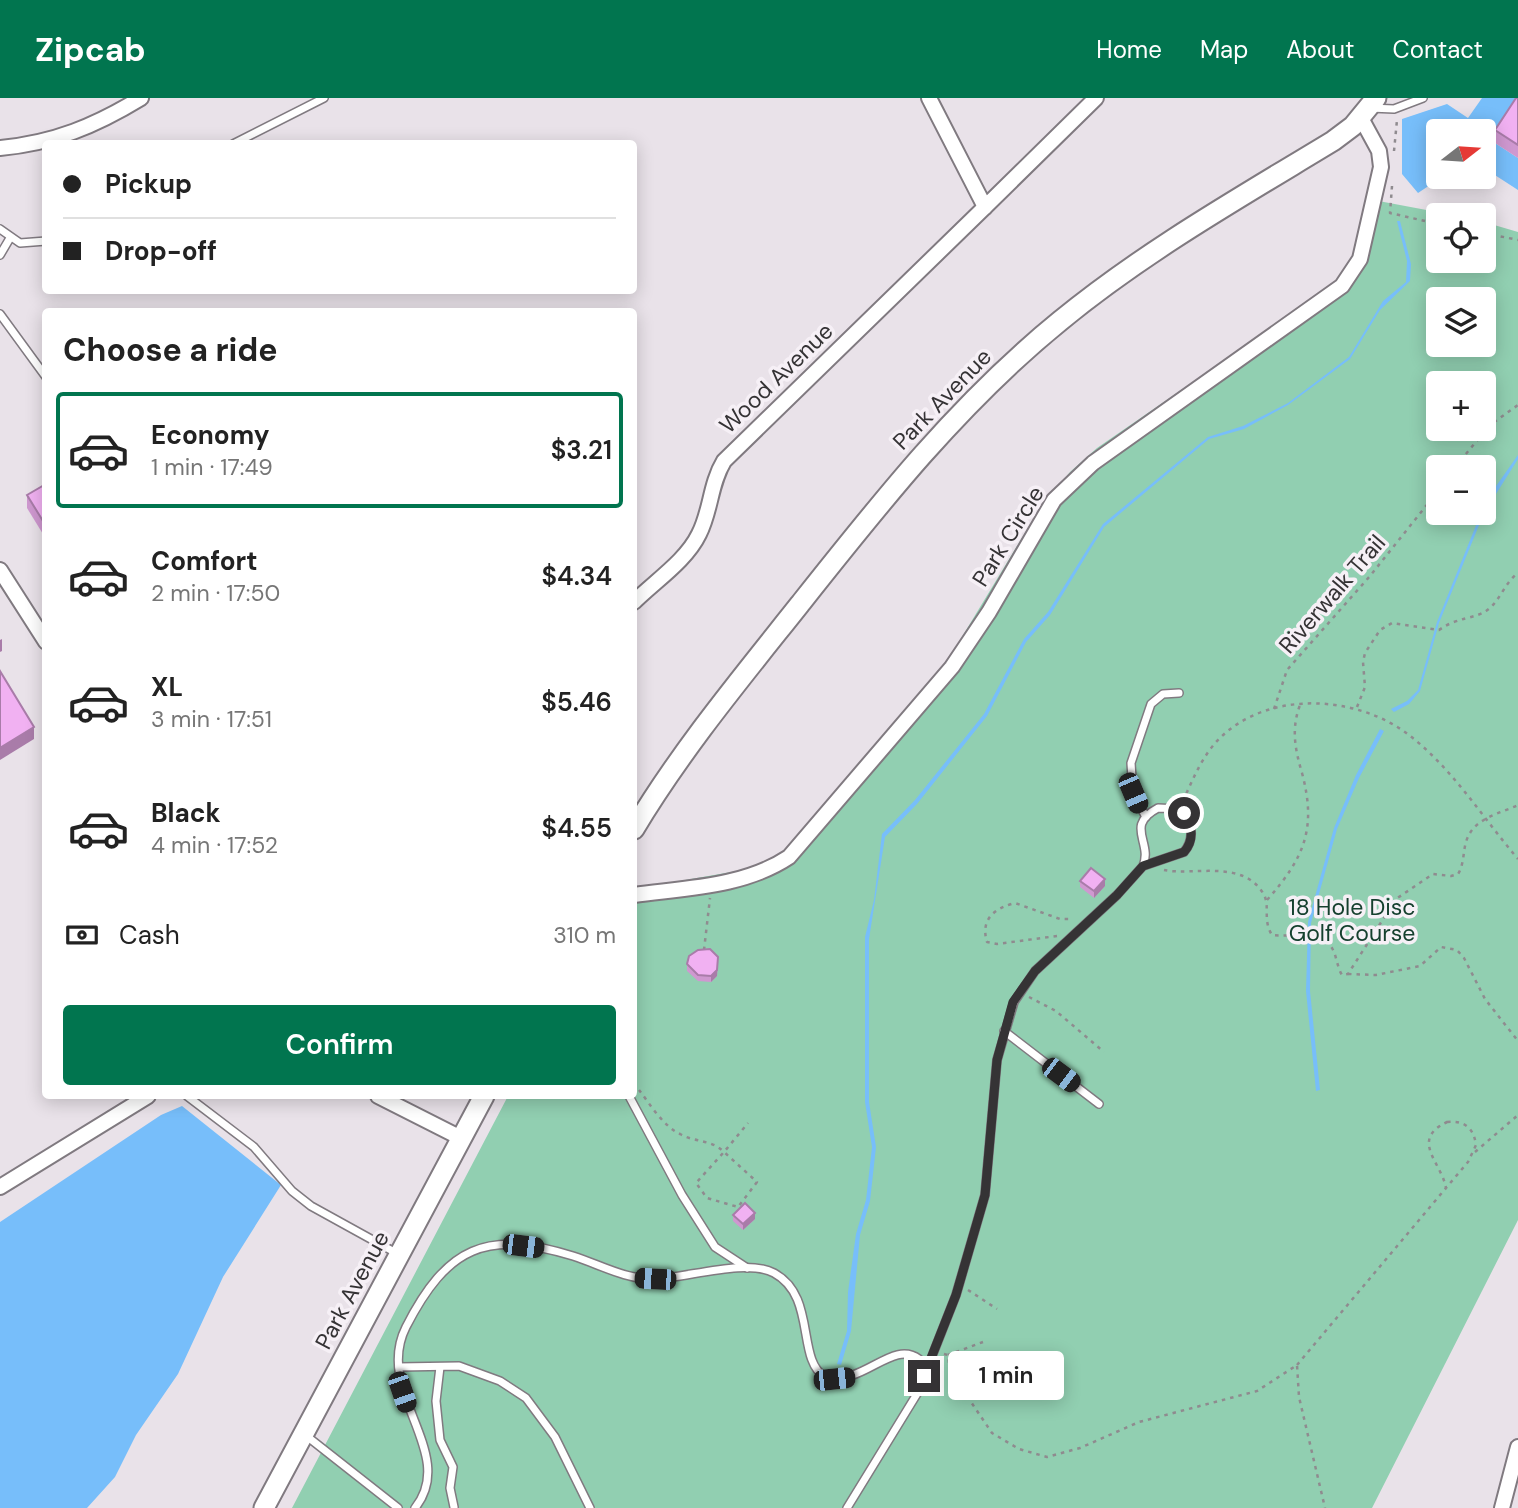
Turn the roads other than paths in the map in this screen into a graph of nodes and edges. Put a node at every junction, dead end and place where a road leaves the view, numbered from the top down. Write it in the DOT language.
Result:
graph roads {
  1 [pos="141,98"];
  2 [pos="324,98"];
  3 [pos="929,98"];
  4 [pos="1096,98"];
  5 [pos="1423,98"];
  6 [pos="1369,108"];
  7 [pos="56,140"];
  8 [pos="241,140"];
  9 [pos="42,142"];
  10 [pos="0,148"];
  11 [pos="985,207"];
  12 [pos="0,229"];
  13 [pos="10,238"];
  14 [pos="42,242"];
  15 [pos="0,256"];
  16 [pos="0,314"];
  17 [pos="42,372"];
  18 [pos="0,570"];
  19 [pos="637,599"];
  20 [pos="42,636"];
  21 [pos="1179,693"];
  22 [pos="1146,817"];
  23 [pos="637,825"];
  24 [pos="1143,866"];
  25 [pos="637,895"];
  26 [pos="1004,1031"];
  27 [pos="143,1099"];
  28 [pos="191,1099"];
  29 [pos="384,1099"];
  30 [pos="482,1099"];
  31 [pos="631,1099"];
  32 [pos="1099,1104"];
  33 [pos="461,1138"];
  34 [pos="0,1187"];
  35 [pos="399,1255"];
  36 [pos="747,1268"];
  37 [pos="399,1367"];
  38 [pos="440,1367"];
  39 [pos="924,1376"];
  40 [pos="304,1434"];
  41 [pos="1518,1447"];
  42 [pos="454,1507"];
  43 [pos="264,1508"];
  44 [pos="398,1508"];
  45 [pos="415,1508"];
  46 [pos="590,1508"];
  47 [pos="847,1508"];
  48 [pos="1502,1508"];
  1 -- 7 [label="street"];
  2 -- 8 [label="lane"];
  3 -- 11 [label="street"];
  4 -- 11 [label="street, Wood Avenue"];
  5 -- 6 [label="lane"];
  6 -- 23 [label="main road, Park Avenue"];
  6 -- 25 [label="street, Park Circle"];
  9 -- 10 [label="street"];
  11 -- 19 [label="street, Wood Avenue"];
  12 -- 13 [label="lane"];
  13 -- 14 [label="lane"];
  13 -- 15 [label="lane"];
  16 -- 17 [label="lane"];
  18 -- 20 [label="street"];
  21 -- 22 [label="lane"];
  22 -- 24 [label="lane"];
  22 -- 24 [label="lane"];
  24 -- 26 [label="lane"];
  26 -- 32 [label="lane"];
  26 -- 39 [label="lane"];
  27 -- 34 [label="street"];
  28 -- 35 [label="lane"];
  29 -- 33 [label="street"];
  30 -- 33 [label="main road, Park Avenue"];
  31 -- 36 [label="lane"];
  33 -- 35 [label="main road, Park Avenue"];
  35 -- 40 [label="main road, Park Avenue"];
  36 -- 37 [label="lane"];
  36 -- 39 [label="lane"];
  37 -- 38 [label="lane"];
  37 -- 45 [label="lane"];
  38 -- 42 [label="lane"];
  38 -- 46 [label="lane"];
  39 -- 47 [label="lane"];
  40 -- 43 [label="main road, Park Avenue"];
  40 -- 44 [label="lane"];
  41 -- 48 [label="street"];
}
